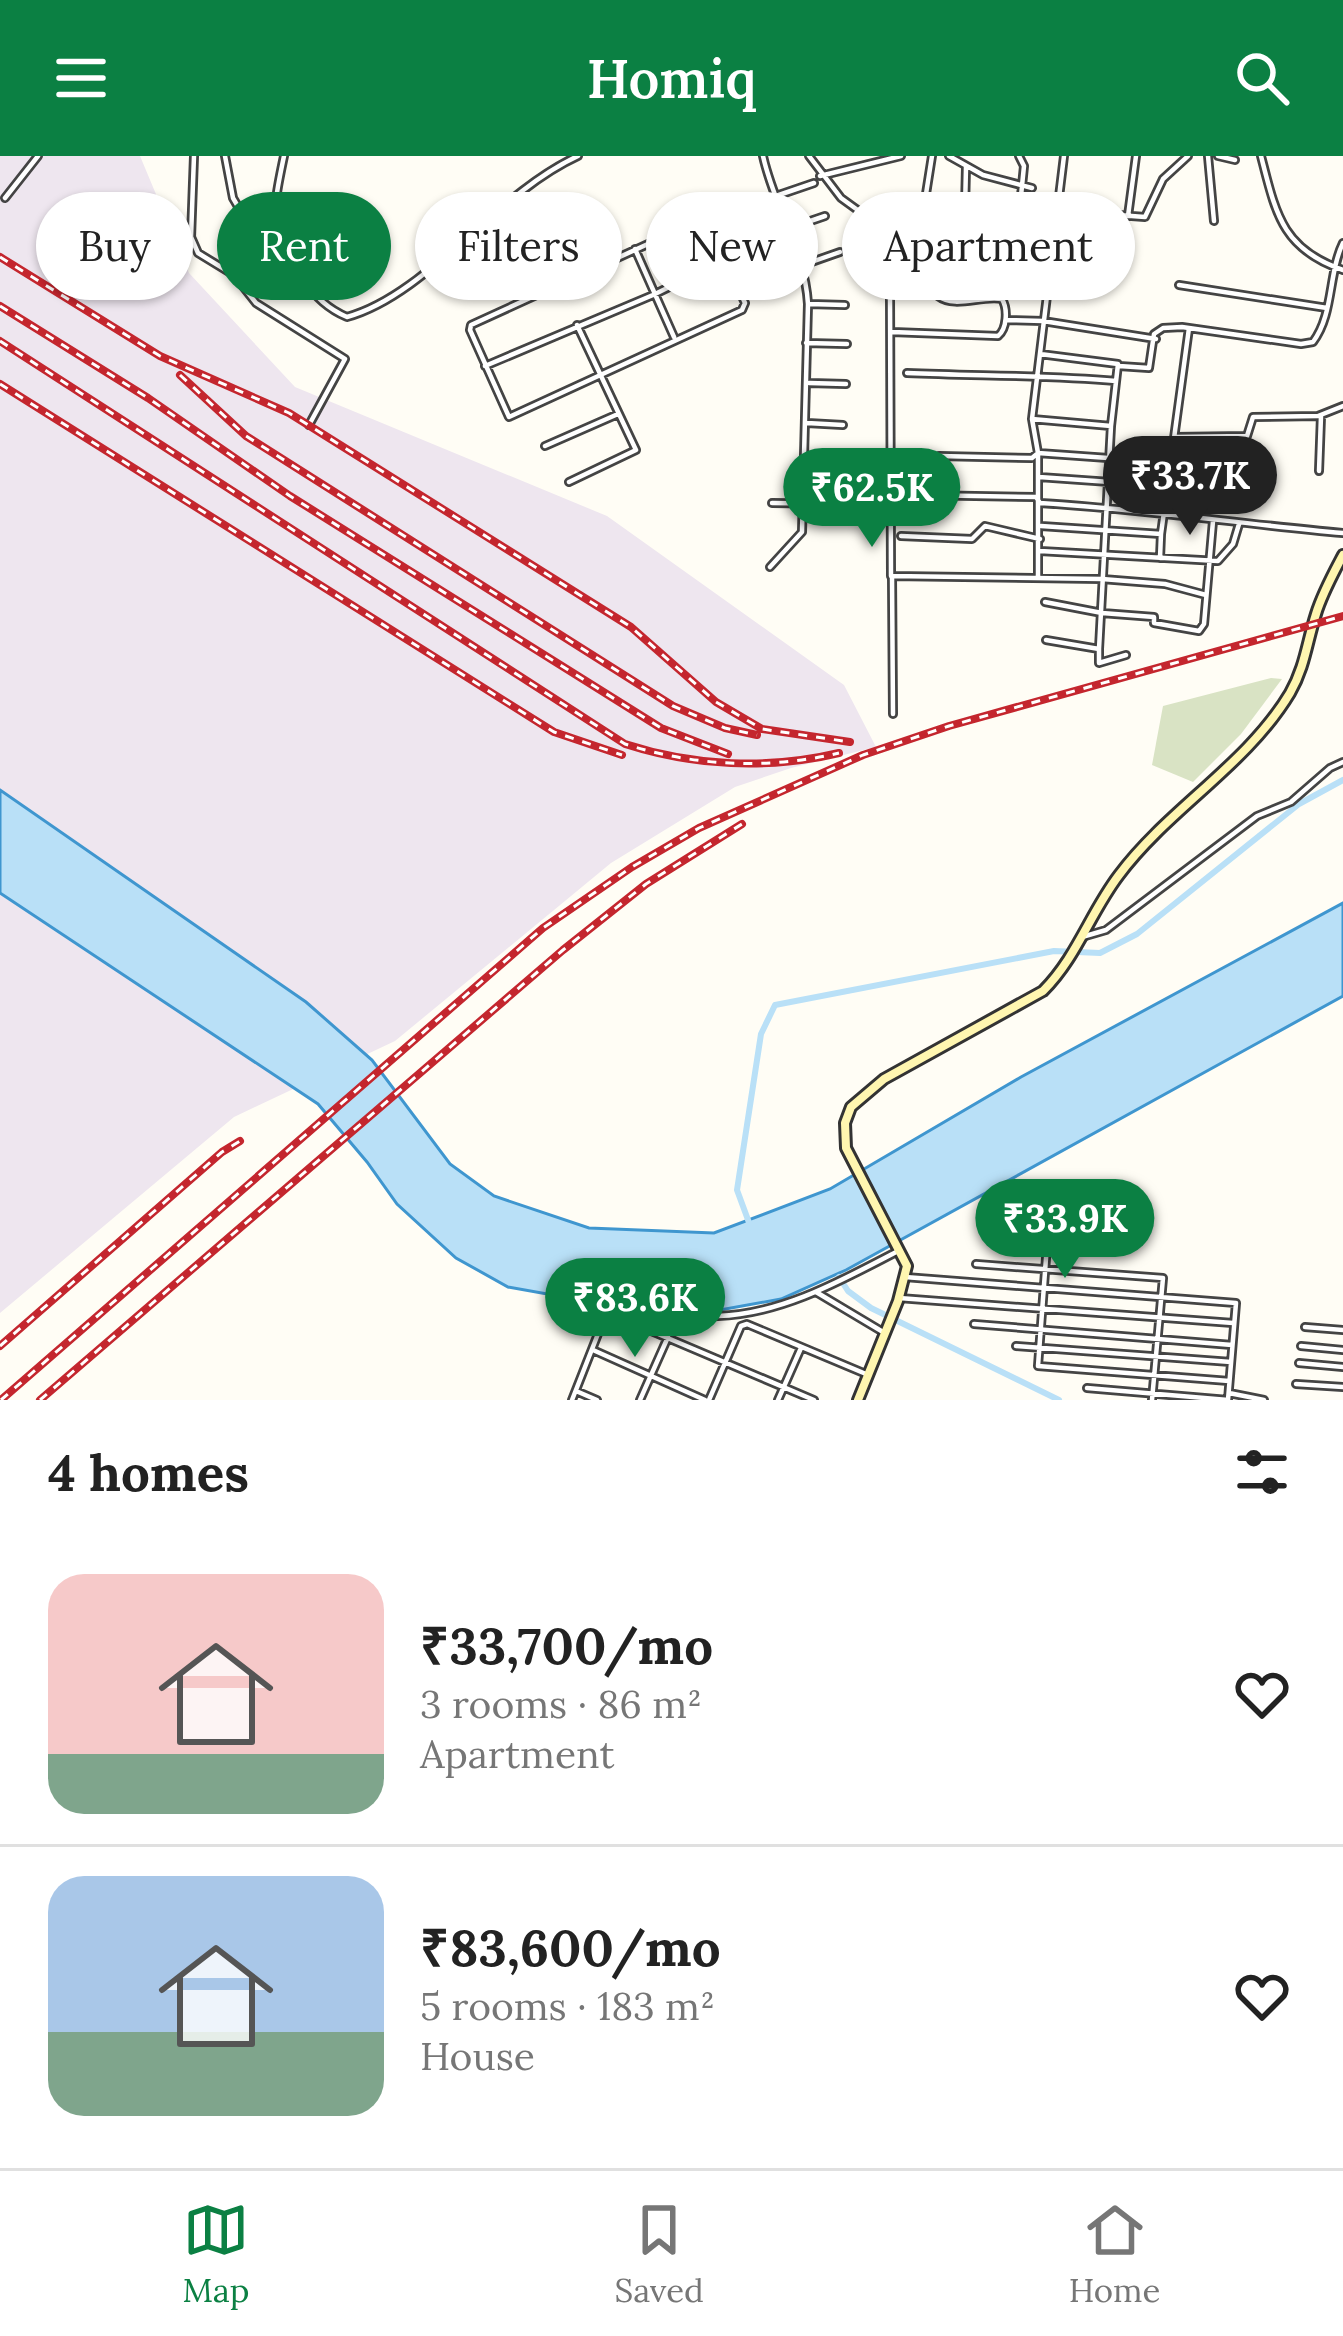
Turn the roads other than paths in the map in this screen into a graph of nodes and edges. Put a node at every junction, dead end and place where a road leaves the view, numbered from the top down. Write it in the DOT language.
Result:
graph roads {
  1 [pos="38,156"];
  2 [pos="194,156"];
  3 [pos="225,156"];
  4 [pos="284,156"];
  5 [pos="578,156"];
  6 [pos="764,156"];
  7 [pos="808,156"];
  8 [pos="901,156"];
  9 [pos="932,156"];
  10 [pos="949,156"];
  11 [pos="1018,156"];
  12 [pos="1064,156"];
  13 [pos="1136,156"];
  14 [pos="1188,156"];
  15 [pos="1208,156"];
  16 [pos="1218,156"];
  17 [pos="1261,156"];
  18 [pos="1234,160"];
  19 [pos="966,167"];
  20 [pos="820,176"];
  21 [pos="814,183"];
  22 [pos="1020,187"];
  23 [pos="1032,188"];
  24 [pos="232,192"];
  25 [pos="772,192"];
  26 [pos="788,192"];
  27 [pos="926,192"];
  28 [pos="965,192"];
  29 [pos="1020,192"];
  30 [pos="1061,192"];
  31 [pos="1131,192"];
  32 [pos="5,198"];
  33 [pos="842,199"];
  34 [pos="825,216"];
  35 [pos="1135,217"];
  36 [pos="818,218"];
  37 [pos="1214,220"];
  38 [pos="1343,243"];
  39 [pos="646,244"];
  40 [pos="635,249"];
  41 [pos="840,252"];
  42 [pos="818,260"];
  43 [pos="1334,266"];
  44 [pos="1343,270"];
  45 [pos="646,277"];
  46 [pos="1179,285"];
  47 [pos="646,298"];
  48 [pos="655,300"];
  49 [pos="742,300"];
  50 [pos="807,300"];
  51 [pos="890,300"];
  52 [pos="1002,300"];
  53 [pos="1046,300"];
  54 [pos="808,304"];
  55 [pos="845,304"];
  56 [pos="1327,308"];
  57 [pos="1004,320"];
  58 [pos="1043,321"];
  59 [pos="578,326"];
  60 [pos="1190,328"];
  61 [pos="892,332"];
  62 [pos="675,340"];
  63 [pos="1156,340"];
  64 [pos="806,343"];
  65 [pos="848,344"];
  66 [pos="1040,354"];
  67 [pos="485,366"];
  68 [pos="1119,366"];
  69 [pos="907,373"];
  70 [pos="1036,374"];
  71 [pos="600,377"];
  72 [pos="1117,381"];
  73 [pos="807,383"];
  74 [pos="846,384"];
  75 [pos="1343,406"];
  76 [pos="618,414"];
  77 [pos="1321,416"];
  78 [pos="1032,419"];
  79 [pos="806,423"];
  80 [pos="309,425"];
  81 [pos="843,425"];
  82 [pos="1111,426"];
  83 [pos="1175,437"];
  84 [pos="544,446"];
  85 [pos="1038,453"];
  86 [pos="939,456"];
  87 [pos="1108,458"];
  88 [pos="804,463"];
  89 [pos="842,464"];
  90 [pos="1319,471"];
  91 [pos="1039,478"];
  92 [pos="569,482"];
  93 [pos="1107,482"];
  94 [pos="1166,485"];
  95 [pos="1195,488"];
  96 [pos="918,495"];
  97 [pos="772,502"];
  98 [pos="1040,502"];
  99 [pos="802,503"];
  100 [pos="845,504"];
  101 [pos="1105,507"];
  102 [pos="1161,510"];
  103 [pos="1213,521"];
  104 [pos="1239,523"];
  105 [pos="1041,526"];
  106 [pos="1105,531"];
  107 [pos="1343,533"];
  108 [pos="1160,534"];
  109 [pos="901,536"];
  110 [pos="1040,539"];
  111 [pos="1040,551"];
  112 [pos="1103,554"];
  113 [pos="1343,555"];
  114 [pos="1160,559"];
  115 [pos="1209,560"];
  116 [pos="770,567"];
  117 [pos="892,576"];
  118 [pos="1038,577"];
  119 [pos="1102,579"];
  120 [pos="1206,595"];
  121 [pos="1045,602"];
  122 [pos="1102,613"];
  123 [pos="1046,640"];
  124 [pos="1099,649"];
  125 [pos="1126,655"];
  126 [pos="893,714"];
  127 [pos="1343,762"];
  128 [pos="1082,937"];
  129 [pos="1108,1217"];
  130 [pos="901,1250"];
  131 [pos="976,1264"];
  132 [pos="1045,1269"];
  133 [pos="905,1277"];
  134 [pos="1044,1288"];
  135 [pos="816,1292"];
  136 [pos="899,1298"];
  137 [pos="1161,1298"];
  138 [pos="1042,1309"];
  139 [pos="631,1314"];
  140 [pos="1159,1318"];
  141 [pos="1234,1323"];
  142 [pos="974,1324"];
  143 [pos="1305,1327"];
  144 [pos="1041,1330"];
  145 [pos="1343,1330"];
  146 [pos="885,1332"];
  147 [pos="668,1337"];
  148 [pos="1157,1340"];
  149 [pos="1232,1345"];
  150 [pos="1016,1346"];
  151 [pos="1300,1346"];
  152 [pos="1040,1347"];
  153 [pos="801,1348"];
  154 [pos="1343,1350"];
  155 [pos="593,1351"];
  156 [pos="1156,1356"];
  157 [pos="725,1362"];
  158 [pos="1231,1362"];
  159 [pos="1299,1364"];
  160 [pos="1343,1367"];
  161 [pos="869,1375"];
  162 [pos="1154,1375"];
  163 [pos="650,1376"];
  164 [pos="1229,1381"];
  165 [pos="1296,1384"];
  166 [pos="783,1387"];
  167 [pos="1343,1387"];
  168 [pos="1087,1388"];
  169 [pos="576,1391"];
  170 [pos="1152,1397"];
  171 [pos="1228,1398"];
  172 [pos="572,1400"];
  173 [pos="597,1400"];
  174 [pos="640,1400"];
  175 [pos="707,1400"];
  176 [pos="778,1400"];
  177 [pos="814,1400"];
  178 [pos="858,1400"];
  179 [pos="1264,1400"];
  1 -- 32 [label="street"];
  2 -- 80 [label="street"];
  3 -- 24 [label="street"];
  4 -- 5 [label="street"];
  6 -- 25 [label="street"];
  7 -- 20 [label="street"];
  8 -- 20 [label="street"];
  9 -- 27 [label="street"];
  10 -- 19 [label="street"];
  11 -- 22 [label="street"];
  12 -- 30 [label="street"];
  13 -- 31 [label="street"];
  14 -- 35 [label="street"];
  15 -- 37 [label="street"];
  16 -- 18 [label="street"];
  17 -- 43 [label="street"];
  19 -- 22 [label="street"];
  19 -- 28 [label="street"];
  20 -- 33 [label="street"];
  21 -- 26 [label="street"];
  22 -- 23 [label="street"];
  22 -- 29 [label="street"];
  34 -- 36 [label="street"];
  38 -- 43 [label="street"];
  39 -- 40 [label="street"];
  40 -- 45 [label="street"];
  40 -- 67 [label="street"];
  41 -- 42 [label="street"];
  43 -- 44 [label="street"];
  43 -- 56 [label="street"];
  46 -- 56 [label="street"];
  47 -- 59 [label="street"];
  48 -- 62 [label="street"];
  49 -- 62 [label="street"];
  50 -- 54 [label="street"];
  51 -- 61 [label="street"];
  52 -- 57 [label="street"];
  53 -- 58 [label="street"];
  54 -- 55 [label="street"];
  54 -- 64 [label="street"];
  56 -- 60 [label="street"];
  57 -- 58 [label="street"];
  57 -- 61 [label="street"];
  58 -- 63 [label="street"];
  58 -- 66 [label="street"];
  59 -- 67 [label="street"];
  59 -- 71 [label="street"];
  60 -- 63 [label="street"];
  60 -- 83 [label="street"];
  61 -- 117 [label="street"];
  62 -- 71 [label="street"];
  63 -- 68 [label="street"];
  64 -- 65 [label="street"];
  64 -- 73 [label="street"];
  66 -- 68 [label="street"];
  66 -- 70 [label="street"];
  67 -- 71 [label="street"];
  68 -- 72 [label="street"];
  69 -- 70 [label="street"];
  70 -- 72 [label="street"];
  70 -- 78 [label="street"];
  71 -- 76 [label="street"];
  72 -- 82 [label="street"];
  73 -- 74 [label="street"];
  73 -- 79 [label="street"];
  75 -- 77 [label="street"];
  76 -- 84 [label="street"];
  76 -- 92 [label="street"];
  77 -- 83 [label="street"];
  77 -- 90 [label="street"];
  78 -- 82 [label="street"];
  78 -- 85 [label="street"];
  79 -- 81 [label="street"];
  79 -- 88 [label="street"];
  82 -- 87 [label="street"];
  83 -- 94 [label="street"];
  85 -- 86 [label="street"];
  85 -- 87 [label="street"];
  85 -- 91 [label="street"];
  87 -- 93 [label="street"];
  88 -- 89 [label="street"];
  88 -- 99 [label="street"];
  91 -- 93 [label="street"];
  91 -- 98 [label="street"];
  93 -- 94 [label="street"];
  93 -- 101 [label="street"];
  94 -- 95 [label="street"];
  94 -- 102 [label="street"];
  96 -- 98 [label="street"];
  97 -- 99 [label="street"];
  98 -- 101 [label="street"];
  98 -- 105 [label="street"];
  99 -- 100 [label="street"];
  99 -- 116 [label="street"];
  101 -- 102 [label="street"];
  101 -- 106 [label="street"];
  102 -- 103 [label="street"];
  102 -- 108 [label="street"];
  103 -- 104 [label="street"];
  103 -- 115 [label="street"];
  104 -- 107 [label="street"];
  104 -- 115 [label="street"];
  105 -- 106 [label="street"];
  105 -- 110 [label="street"];
  106 -- 108 [label="street"];
  106 -- 112 [label="street"];
  108 -- 114 [label="street"];
  109 -- 110 [label="street"];
  110 -- 111 [label="street"];
  111 -- 112 [label="street"];
  111 -- 118 [label="street"];
  112 -- 114 [label="street"];
  112 -- 119 [label="street"];
  113 -- 128 [label="main road"];
  114 -- 115 [label="street"];
  115 -- 120 [label="street"];
  117 -- 118 [label="street"];
  117 -- 126 [label="street"];
  118 -- 119 [label="street"];
  119 -- 120 [label="street"];
  119 -- 122 [label="street"];
  120 -- 122 [label="street"];
  121 -- 122 [label="street"];
  122 -- 124 [label="street"];
  123 -- 124 [label="street"];
  124 -- 125 [label="street"];
  127 -- 128 [label="street"];
  128 -- 130 [label="main road"];
  129 -- 132 [label="street"];
  130 -- 133 [label="main road"];
  130 -- 135 [label="street"];
  131 -- 132 [label="street"];
  132 -- 134 [label="street"];
  132 -- 137 [label="street"];
  133 -- 134 [label="street"];
  133 -- 136 [label="main road"];
  134 -- 137 [label="street"];
  134 -- 138 [label="street"];
  135 -- 139 [label="street"];
  135 -- 146 [label="street"];
  136 -- 138 [label="street"];
  136 -- 146 [label="main road"];
  137 -- 140 [label="street"];
  137 -- 141 [label="street"];
  138 -- 140 [label="street"];
  138 -- 144 [label="street"];
  139 -- 147 [label="street"];
  139 -- 155 [label="street"];
  140 -- 141 [label="street"];
  140 -- 148 [label="street"];
  141 -- 149 [label="street"];
  142 -- 144 [label="street"];
  143 -- 145 [label="street"];
  144 -- 148 [label="street"];
  144 -- 152 [label="street"];
  146 -- 161 [label="main road"];
  147 -- 157 [label="street"];
  147 -- 163 [label="street"];
  148 -- 149 [label="street"];
  148 -- 156 [label="street"];
  149 -- 158 [label="street"];
  150 -- 152 [label="street"];
  151 -- 154 [label="street"];
  152 -- 156 [label="street"];
  152 -- 162 [label="street"];
  153 -- 157 [label="street"];
  153 -- 161 [label="street"];
  153 -- 166 [label="street"];
  155 -- 163 [label="street"];
  155 -- 169 [label="street"];
  156 -- 158 [label="street"];
  156 -- 162 [label="street"];
  157 -- 166 [label="street"];
  157 -- 175 [label="street"];
  158 -- 164 [label="street"];
  159 -- 160 [label="street"];
  161 -- 178 [label="main road"];
  162 -- 164 [label="street"];
  162 -- 170 [label="street"];
  163 -- 174 [label="street"];
  163 -- 175 [label="street"];
  164 -- 171 [label="street"];
  165 -- 167 [label="street"];
  166 -- 176 [label="street"];
  166 -- 177 [label="street"];
  168 -- 170 [label="street"];
  169 -- 172 [label="street"];
  169 -- 173 [label="street"];
  170 -- 171 [label="street"];
  171 -- 179 [label="street"];
}
